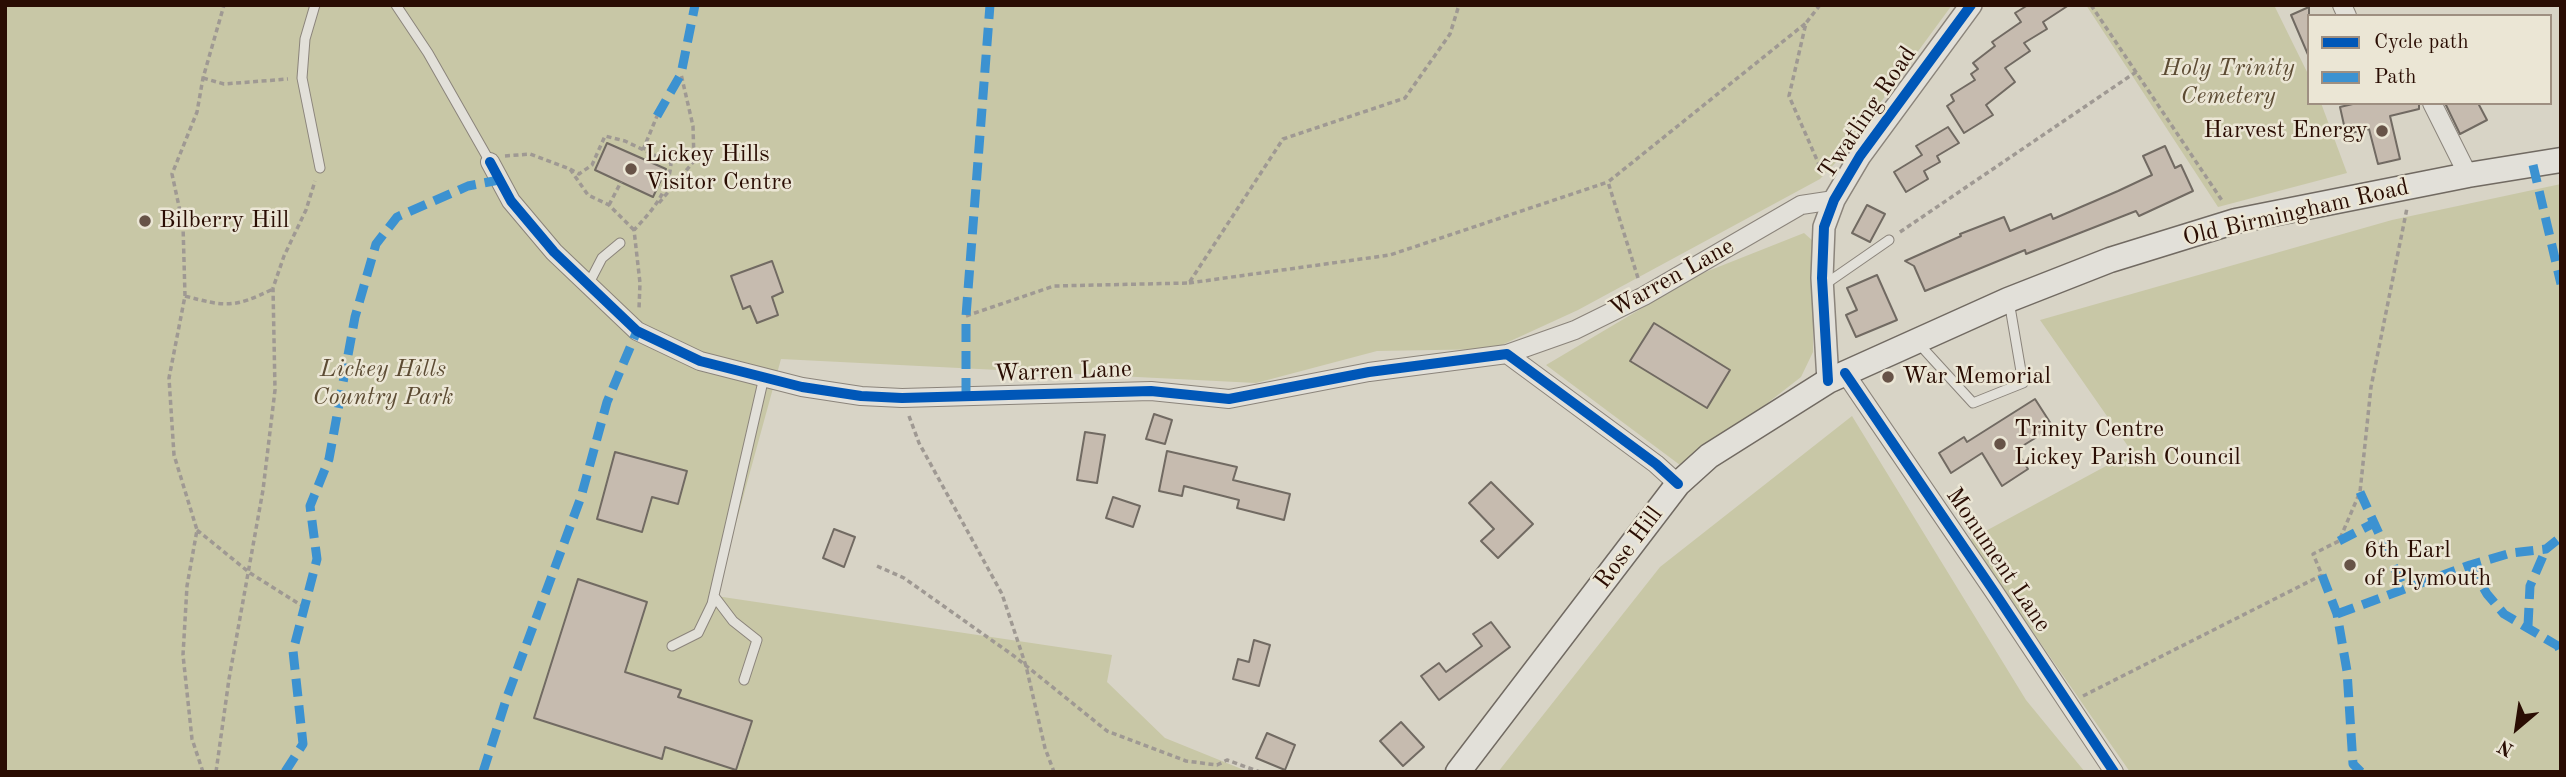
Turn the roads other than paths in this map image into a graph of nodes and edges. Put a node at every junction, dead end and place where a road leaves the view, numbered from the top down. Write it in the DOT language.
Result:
graph roads {
  1 [pos="314,5"];
  2 [pos="396,5"];
  3 [pos="1971,5"];
  4 [pos="2433,105"];
  5 [pos="2561,160"];
  6 [pos="490,162"];
  7 [pos="320,168"];
  8 [pos="2468,175"];
  9 [pos="1834,200"];
  10 [pos="1889,240"];
  11 [pos="620,243"];
  12 [pos="588,286"];
  13 [pos="1823,286"];
  14 [pos="2008,300"];
  15 [pos="1917,342"];
  16 [pos="1507,354"];
  17 [pos="764,377"];
  18 [pos="1836,377"];
  19 [pos="1678,484"];
  20 [pos="714,596"];
  21 [pos="672,646"];
  22 [pos="744,680"];
  23 [pos="1458,772"];
  24 [pos="2114,772"];
  1 -- 7 [label="lane"];
  2 -- 6 [label="lane"];
  3 -- 9 [label="street, Twatling Road"];
  4 -- 8 [label="street"];
  5 -- 8 [label="main road, Old Birmingham Road"];
  6 -- 12 [label="street, Warren Lane"];
  8 -- 14 [label="main road, Old Birmingham Road"];
  9 -- 13 [label="street, Twatling Road"];
  9 -- 16 [label="street, Warren Lane"];
  10 -- 13 [label="lane"];
  11 -- 12 [label="lane"];
  12 -- 17 [label="street, Warren Lane"];
  13 -- 18 [label="street, Twatling Road"];
  14 -- 15 [label="main road, Old Birmingham Road"];
  14 -- 15 [label="lane"];
  15 -- 18 [label="main road, Old Birmingham Road"];
  16 -- 17 [label="street, Warren Lane"];
  16 -- 19 [label="street"];
  17 -- 20 [label="lane"];
  18 -- 19 [label="main road, Rose Hill"];
  18 -- 24 [label="street, Monument Lane"];
  19 -- 23 [label="main road, Rose Hill"];
  20 -- 21 [label="lane"];
  20 -- 22 [label="lane"];
}
